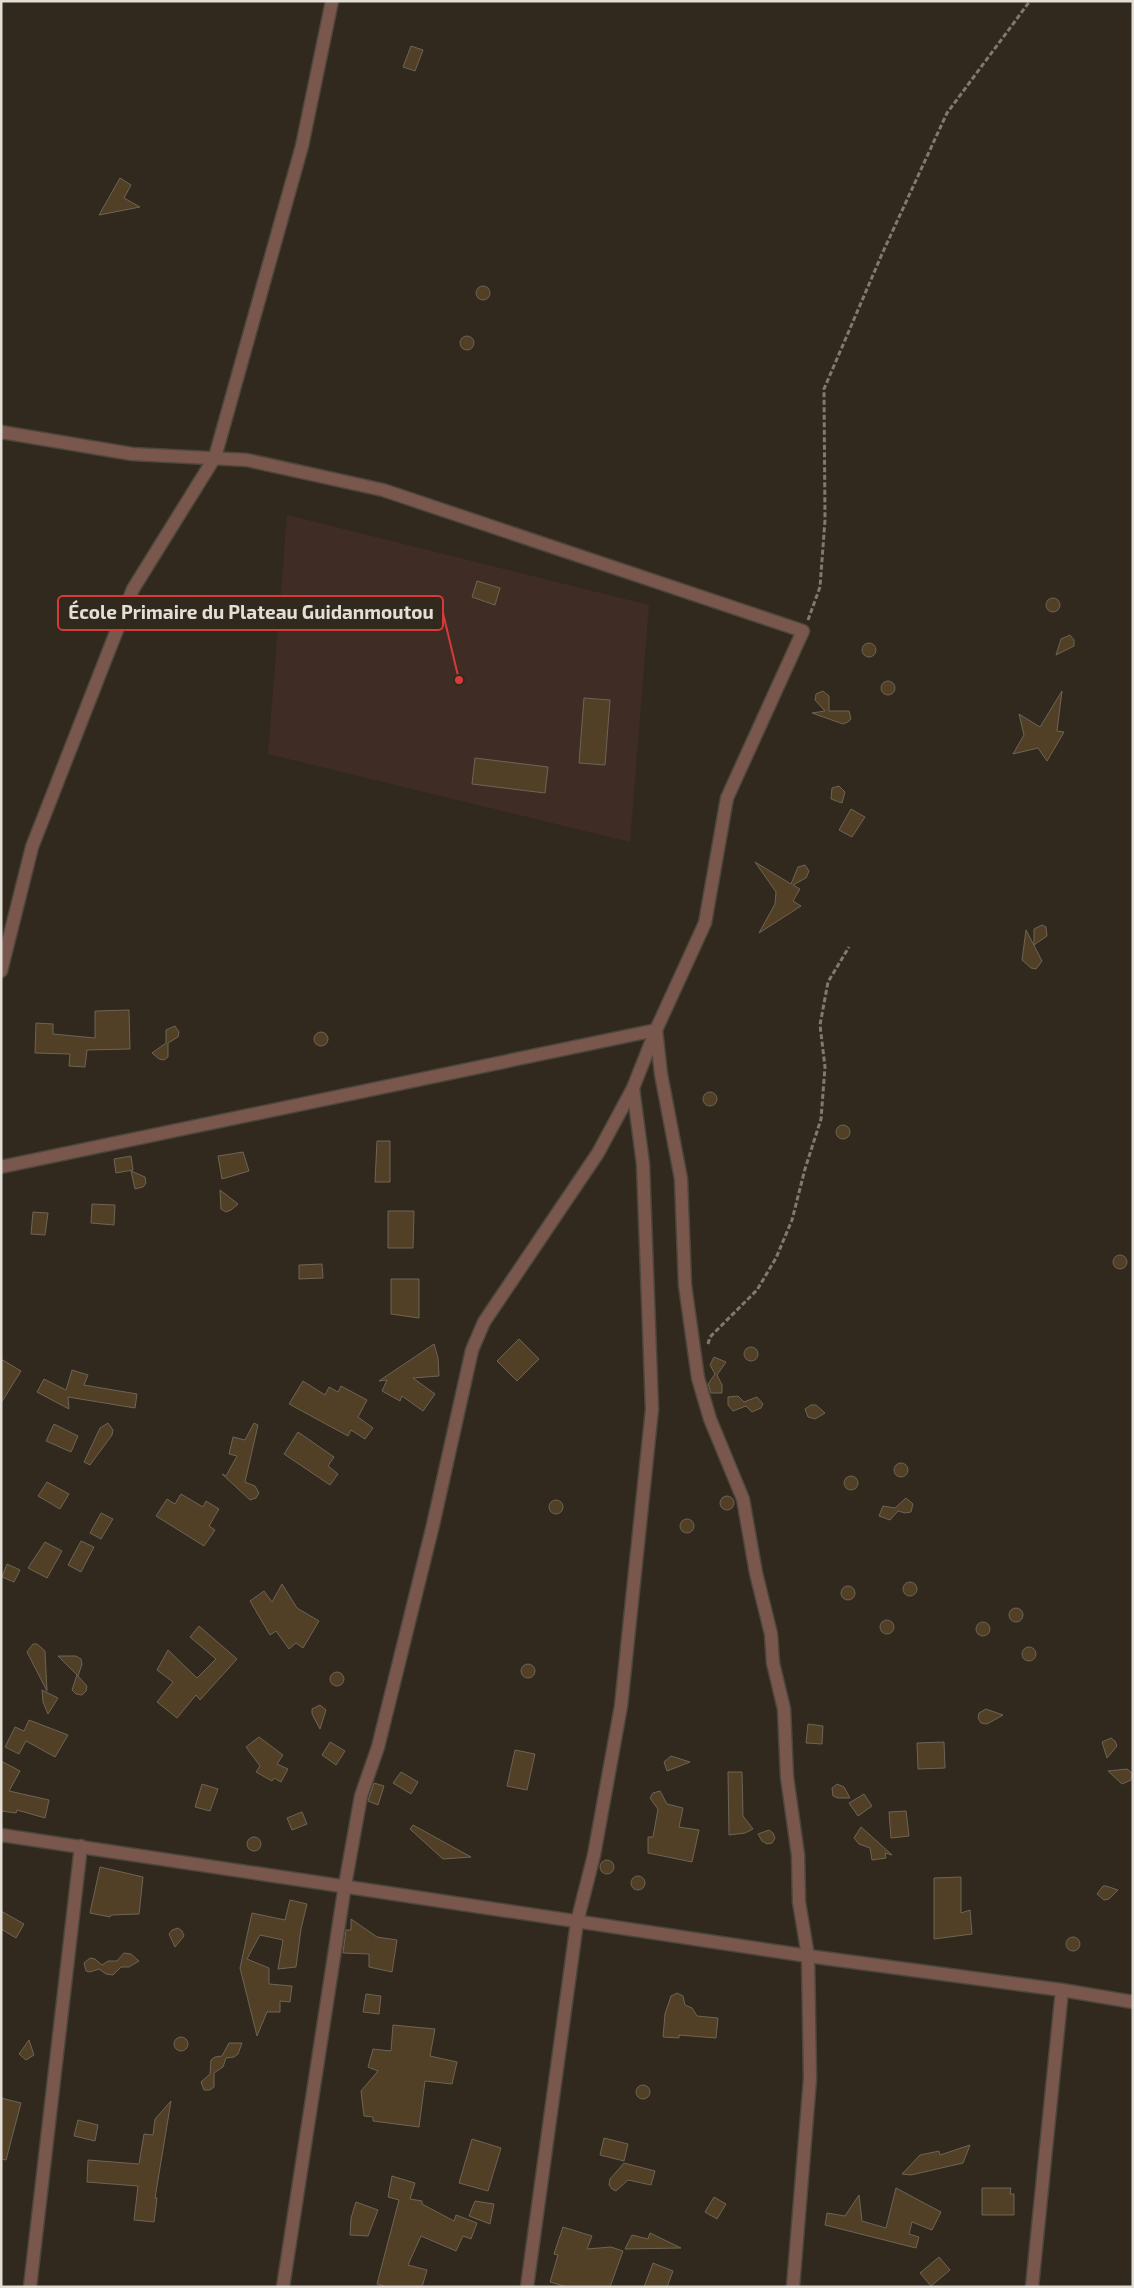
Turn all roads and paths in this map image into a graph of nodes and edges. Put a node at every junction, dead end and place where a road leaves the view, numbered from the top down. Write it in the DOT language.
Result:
graph roads {
  1 [pos="332,1"];
  2 [pos="1030,1"];
  3 [pos="1,432"];
  4 [pos="215,457"];
  5 [pos="804,631"];
  6 [pos="849,947"];
  7 [pos="1,971"];
  8 [pos="656,1030"];
  9 [pos="633,1088"];
  10 [pos="1,1167"];
  11 [pos="706,1353"];
  12 [pos="1,1835"];
  13 [pos="81,1846"];
  14 [pos="345,1885"];
  15 [pos="577,1922"];
  16 [pos="808,1956"];
  17 [pos="1062,1990"];
  18 [pos="1133,2002"];
  19 [pos="30,2287"];
  20 [pos="283,2287"];
  21 [pos="527,2287"];
  22 [pos="793,2287"];
  23 [pos="1032,2287"];
  1 -- 4 [label="street"];
  2 -- 5 [label="path"];
  3 -- 4 [label="street"];
  4 -- 5 [label="street"];
  4 -- 7 [label="street"];
  5 -- 8 [label="street"];
  6 -- 11 [label="path"];
  8 -- 9 [label="street"];
  8 -- 10 [label="street"];
  8 -- 16 [label="street"];
  9 -- 14 [label="street"];
  9 -- 15 [label="street"];
  12 -- 13 [label="street"];
  13 -- 14 [label="street"];
  13 -- 19 [label="street"];
  14 -- 15 [label="street"];
  14 -- 20 [label="street"];
  15 -- 16 [label="street"];
  15 -- 21 [label="street"];
  16 -- 17 [label="street"];
  16 -- 22 [label="street"];
  17 -- 18 [label="street"];
  17 -- 23 [label="street"];
}
